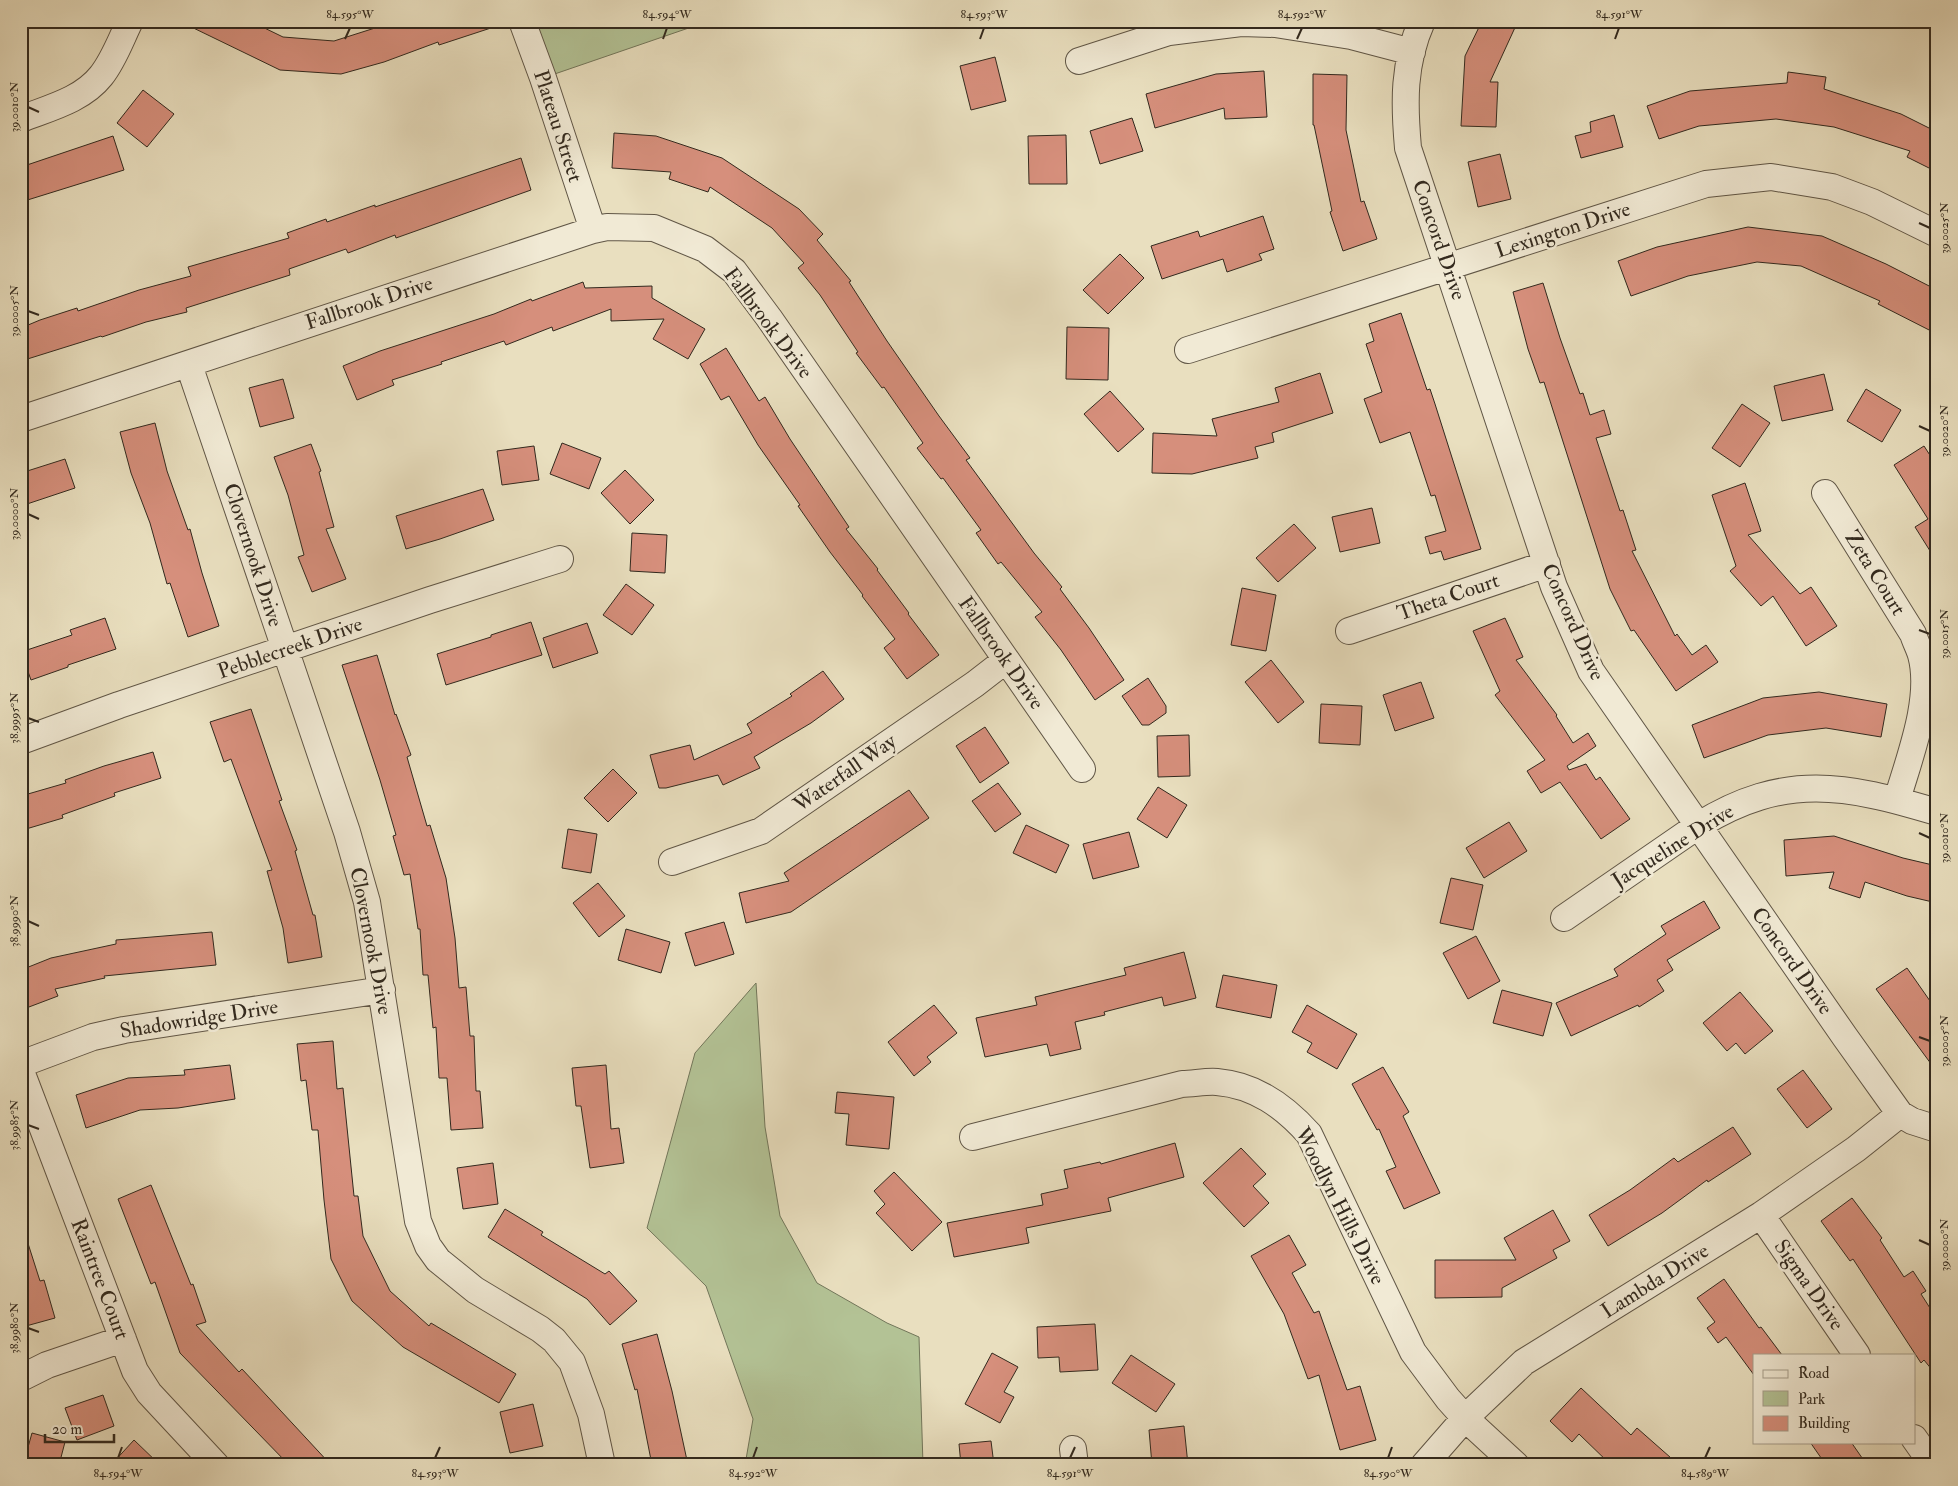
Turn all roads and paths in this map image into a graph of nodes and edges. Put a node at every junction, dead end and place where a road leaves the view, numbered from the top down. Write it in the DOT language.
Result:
graph roads {
  1 [pos="130,21"];
  2 [pos="522,21"];
  3 [pos="1422,21"];
  4 [pos="1412,52"];
  5 [pos="1079,61"];
  6 [pos="21,119"];
  7 [pos="593,230"];
  8 [pos="1937,234"];
  9 [pos="1448,267"];
  10 [pos="1188,350"];
  11 [pos="189,365"];
  12 [pos="21,419"];
  13 [pos="1826,493"];
  14 [pos="560,559"];
  15 [pos="1547,564"];
  16 [pos="1349,631"];
  17 [pos="285,650"];
  18 [pos="1006,660"];
  19 [pos="21,741"];
  20 [pos="1082,769"];
  21 [pos="1897,800"];
  22 [pos="1937,812"];
  23 [pos="1699,825"];
  24 [pos="672,862"];
  25 [pos="1564,918"];
  26 [pos="382,990"];
  27 [pos="21,1064"];
  28 [pos="21,1071"];
  29 [pos="1900,1114"];
  30 [pos="1937,1129"];
  31 [pos="973,1137"];
  32 [pos="1761,1215"];
  33 [pos="123,1339"];
  34 [pos="1856,1354"];
  35 [pos="21,1378"];
  36 [pos="1464,1418"];
  37 [pos="1916,1441"];
  38 [pos="216,1465"];
  39 [pos="602,1465"];
  40 [pos="1424,1465"];
  41 [pos="1516,1465"];
  42 [pos="1933,1465"];
  1 -- 6 [label="street"];
  2 -- 7 [label="street, Plateau Street"];
  3 -- 4 [label="street, Concord Drive"];
  4 -- 5 [label="street"];
  4 -- 9 [label="street, Concord Drive"];
  7 -- 11 [label="street, Fallbrook Drive"];
  7 -- 18 [label="street, Fallbrook Drive"];
  8 -- 9 [label="street, Lexington Drive"];
  9 -- 10 [label="street, Lexington Drive"];
  9 -- 15 [label="street, Concord Drive"];
  11 -- 12 [label="street, Fallbrook Drive"];
  11 -- 17 [label="street, Clovernook Drive"];
  13 -- 21 [label="street, Zeta Court"];
  14 -- 17 [label="street, Pebblecreek Drive"];
  15 -- 16 [label="street, Theta Court"];
  15 -- 23 [label="street, Concord Drive"];
  17 -- 19 [label="street, Pebblecreek Drive"];
  17 -- 26 [label="street, Clovernook Drive"];
  18 -- 20 [label="street, Fallbrook Drive"];
  18 -- 24 [label="street, Waterfall Way"];
  21 -- 22 [label="street, Jacqueline Drive"];
  21 -- 23 [label="street, Jacqueline Drive"];
  23 -- 25 [label="street, Jacqueline Drive"];
  23 -- 29 [label="street, Concord Drive"];
  26 -- 27 [label="street, Shadowridge Drive"];
  26 -- 39 [label="street, Clovernook Drive"];
  28 -- 33 [label="street, Raintree Court"];
  29 -- 30 [label="street, Concord Drive"];
  29 -- 32 [label="street, Lambda Drive"];
  31 -- 36 [label="street, Woodlyn Hills Drive"];
  32 -- 34 [label="street, Sigma Drive"];
  32 -- 36 [label="street, Lambda Drive"];
  33 -- 35 [label="street"];
  33 -- 38 [label="street, Raintree Court"];
  36 -- 40 [label="street, Lambda Drive"];
  36 -- 41 [label="street, Woodlyn Hills Drive"];
  37 -- 42 [label="street"];
}
